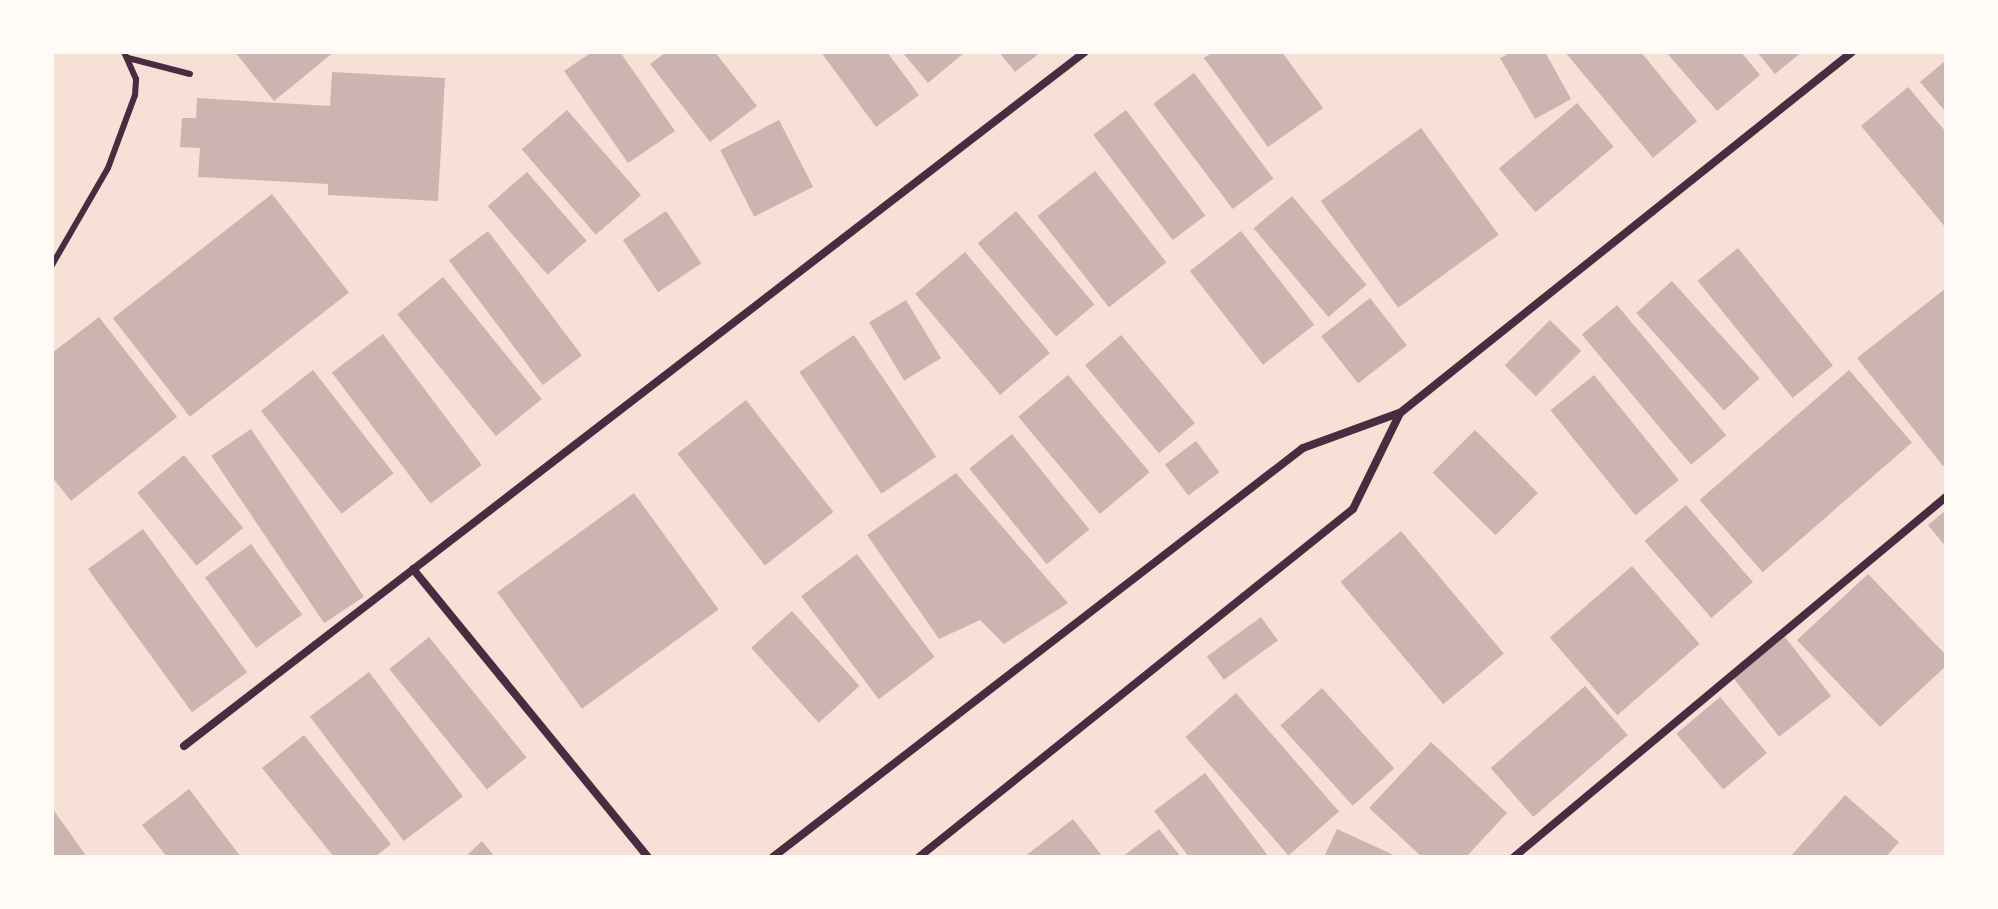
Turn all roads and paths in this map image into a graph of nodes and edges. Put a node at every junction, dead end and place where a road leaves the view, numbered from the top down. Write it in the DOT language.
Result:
graph roads {
  1 [pos="1085,52"];
  2 [pos="1852,52"];
  3 [pos="126,55"];
  4 [pos="190,74"];
  5 [pos="52,265"];
  6 [pos="1400,413"];
  7 [pos="1946,497"];
  8 [pos="413,569"];
  9 [pos="184,746"];
  10 [pos="648,857"];
  11 [pos="773,857"];
  12 [pos="919,857"];
  13 [pos="1514,857"];
  1 -- 8 [label="street"];
  2 -- 6 [label="street"];
  3 -- 4 [label="lane"];
  3 -- 5 [label="lane"];
  6 -- 11 [label="street"];
  6 -- 12 [label="street"];
  7 -- 13 [label="street"];
  8 -- 9 [label="street"];
  8 -- 10 [label="street"];
}
